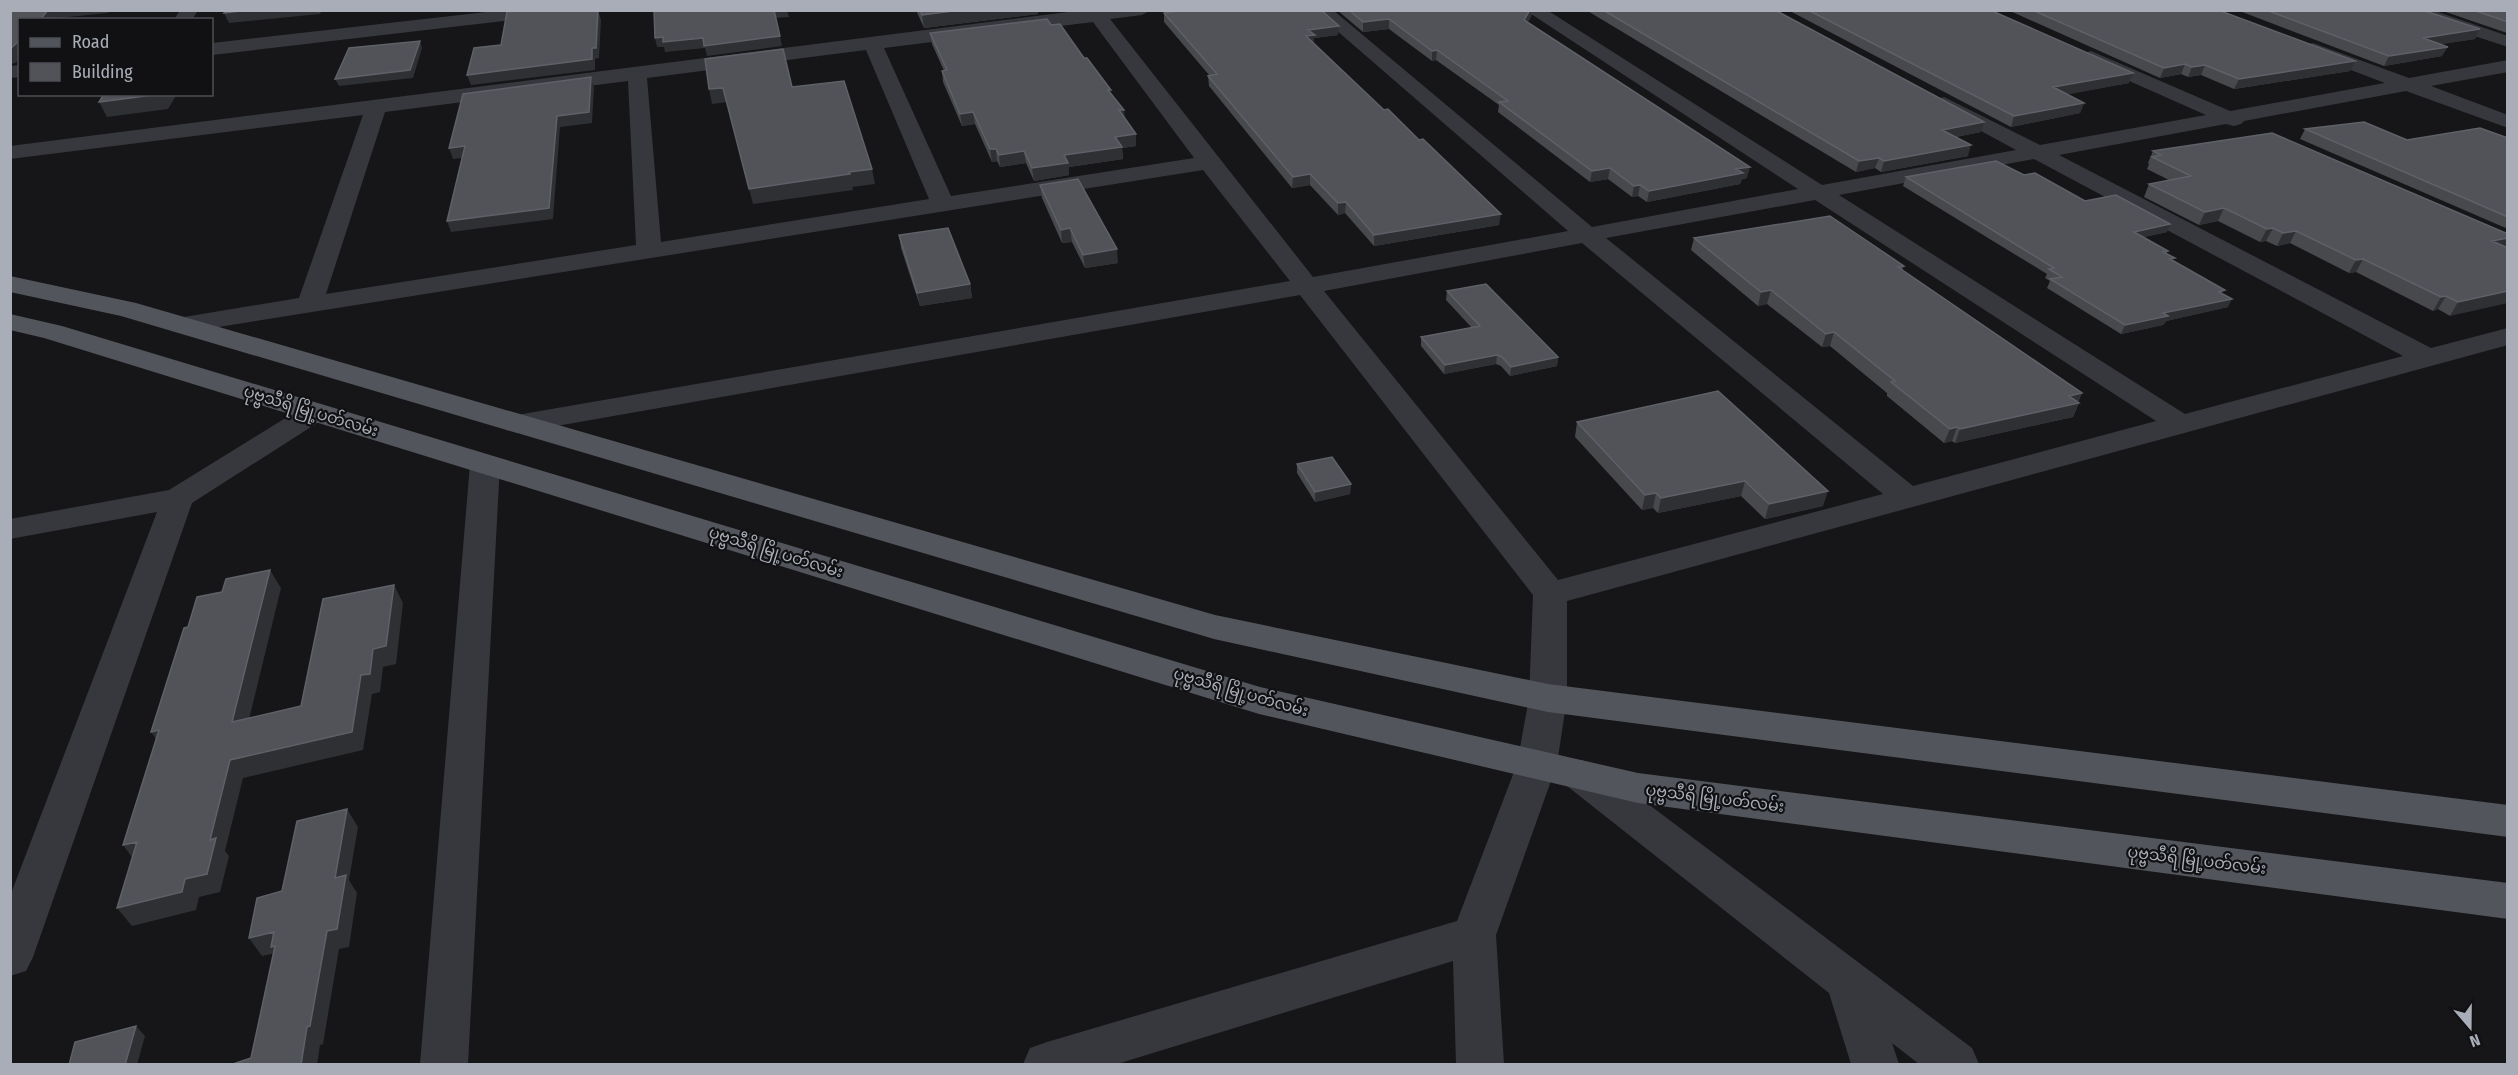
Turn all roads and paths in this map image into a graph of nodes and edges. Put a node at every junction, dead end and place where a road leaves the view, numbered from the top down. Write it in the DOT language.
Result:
graph roads {
  1 [pos="556,10"];
  2 [pos="1142,10"];
  3 [pos="1322,10"];
  4 [pos="1534,10"];
  5 [pos="2413,10"];
  6 [pos="1096,13"];
  7 [pos="406,19"];
  8 [pos="2508,42"];
  9 [pos="873,44"];
  10 [pos="2299,44"];
  11 [pos="2070,48"];
  12 [pos="213,49"];
  13 [pos="2508,66"];
  14 [pos="637,74"];
  15 [pos="2410,86"];
  16 [pos="1924,93"];
  17 [pos="376,107"];
  18 [pos="2229,118"];
  19 [pos="2508,122"];
  20 [pos="2261,132"];
  21 [pos="10,153"];
  22 [pos="2038,153"];
  23 [pos="1209,162"];
  24 [pos="1819,192"];
  25 [pos="943,204"];
  26 [pos="1586,234"];
  27 [pos="649,250"];
  28 [pos="10,284"];
  29 [pos="1307,286"];
  30 [pos="310,304"];
  31 [pos="127,309"];
  32 [pos="10,322"];
  33 [pos="181,325"];
  34 [pos="2508,336"];
  35 [pos="72,338"];
  36 [pos="2428,358"];
  37 [pos="315,412"];
  38 [pos="517,424"];
  39 [pos="2182,425"];
  40 [pos="486,464"];
  41 [pos="178,498"];
  42 [pos="1909,499"];
  43 [pos="10,529"];
  44 [pos="1550,594"];
  45 [pos="1548,698"];
  46 [pos="1537,764"];
  47 [pos="1581,774"];
  48 [pos="2508,821"];
  49 [pos="2508,901"];
  50 [pos="1473,935"];
  51 [pos="10,957"];
  52 [pos="1848,981"];
  53 [pos="444,1065"];
  54 [pos="1047,1065"];
  55 [pos="1480,1065"];
  56 [pos="1875,1065"];
  57 [pos="1955,1065"];
  1 -- 7 [label="street"];
  2 -- 6 [label="street"];
  3 -- 26 [label="street"];
  4 -- 24 [label="street"];
  5 -- 8 [label="street"];
  6 -- 9 [label="street"];
  6 -- 23 [label="street"];
  7 -- 12 [label="street"];
  9 -- 14 [label="street"];
  9 -- 25 [label="street"];
  10 -- 15 [label="street"];
  11 -- 18 [label="street"];
  13 -- 15 [label="street"];
  14 -- 17 [label="street"];
  14 -- 27 [label="street"];
  15 -- 18 [label="street"];
  15 -- 19 [label="street"];
  16 -- 22 [label="street"];
  17 -- 21 [label="street"];
  17 -- 30 [label="street"];
  18 -- 20 [label="street"];
  18 -- 22 [label="street"];
  22 -- 24 [label="street"];
  22 -- 36 [label="street"];
  23 -- 25 [label="street"];
  23 -- 29 [label="street"];
  24 -- 26 [label="street"];
  24 -- 39 [label="street"];
  25 -- 27 [label="street"];
  26 -- 29 [label="street"];
  26 -- 42 [label="street"];
  27 -- 30 [label="street"];
  28 -- 31 [label="main road"];
  29 -- 38 [label="street"];
  29 -- 44 [label="street"];
  30 -- 33 [label="street"];
  31 -- 33 [label="main road"];
  31 -- 35 [label="main road"];
  32 -- 35 [label="main road, ပုဗ္ဗသီရိ မြို့ပတ်လမ်း"];
  33 -- 38 [label="main road"];
  34 -- 36 [label="street"];
  35 -- 37 [label="main road, ပုဗ္ဗသီရိ မြို့ပတ်လမ်း"];
  36 -- 39 [label="street"];
  37 -- 40 [label="main road, ပုဗ္ဗသီရိ မြို့ပတ်လမ်း"];
  37 -- 41 [label="street"];
  38 -- 45 [label="main road"];
  39 -- 42 [label="street"];
  40 -- 46 [label="main road, ပုဗ္ဗသီရိ မြို့ပတ်လမ်း"];
  40 -- 53 [label="street"];
  41 -- 43 [label="street"];
  41 -- 51 [label="street"];
  42 -- 44 [label="street"];
  44 -- 45 [label="street"];
  45 -- 46 [label="street"];
  45 -- 48 [label="main road"];
  46 -- 47 [label="main road, ပုဗ္ဗသီရိ မြို့ပတ်လမ်း"];
  46 -- 50 [label="street"];
  47 -- 49 [label="main road, ပုဗ္ဗသီရိ မြို့ပတ်လမ်း"];
  47 -- 52 [label="street"];
  50 -- 54 [label="street"];
  50 -- 55 [label="street"];
  52 -- 56 [label="street"];
  52 -- 57 [label="street"];
}
